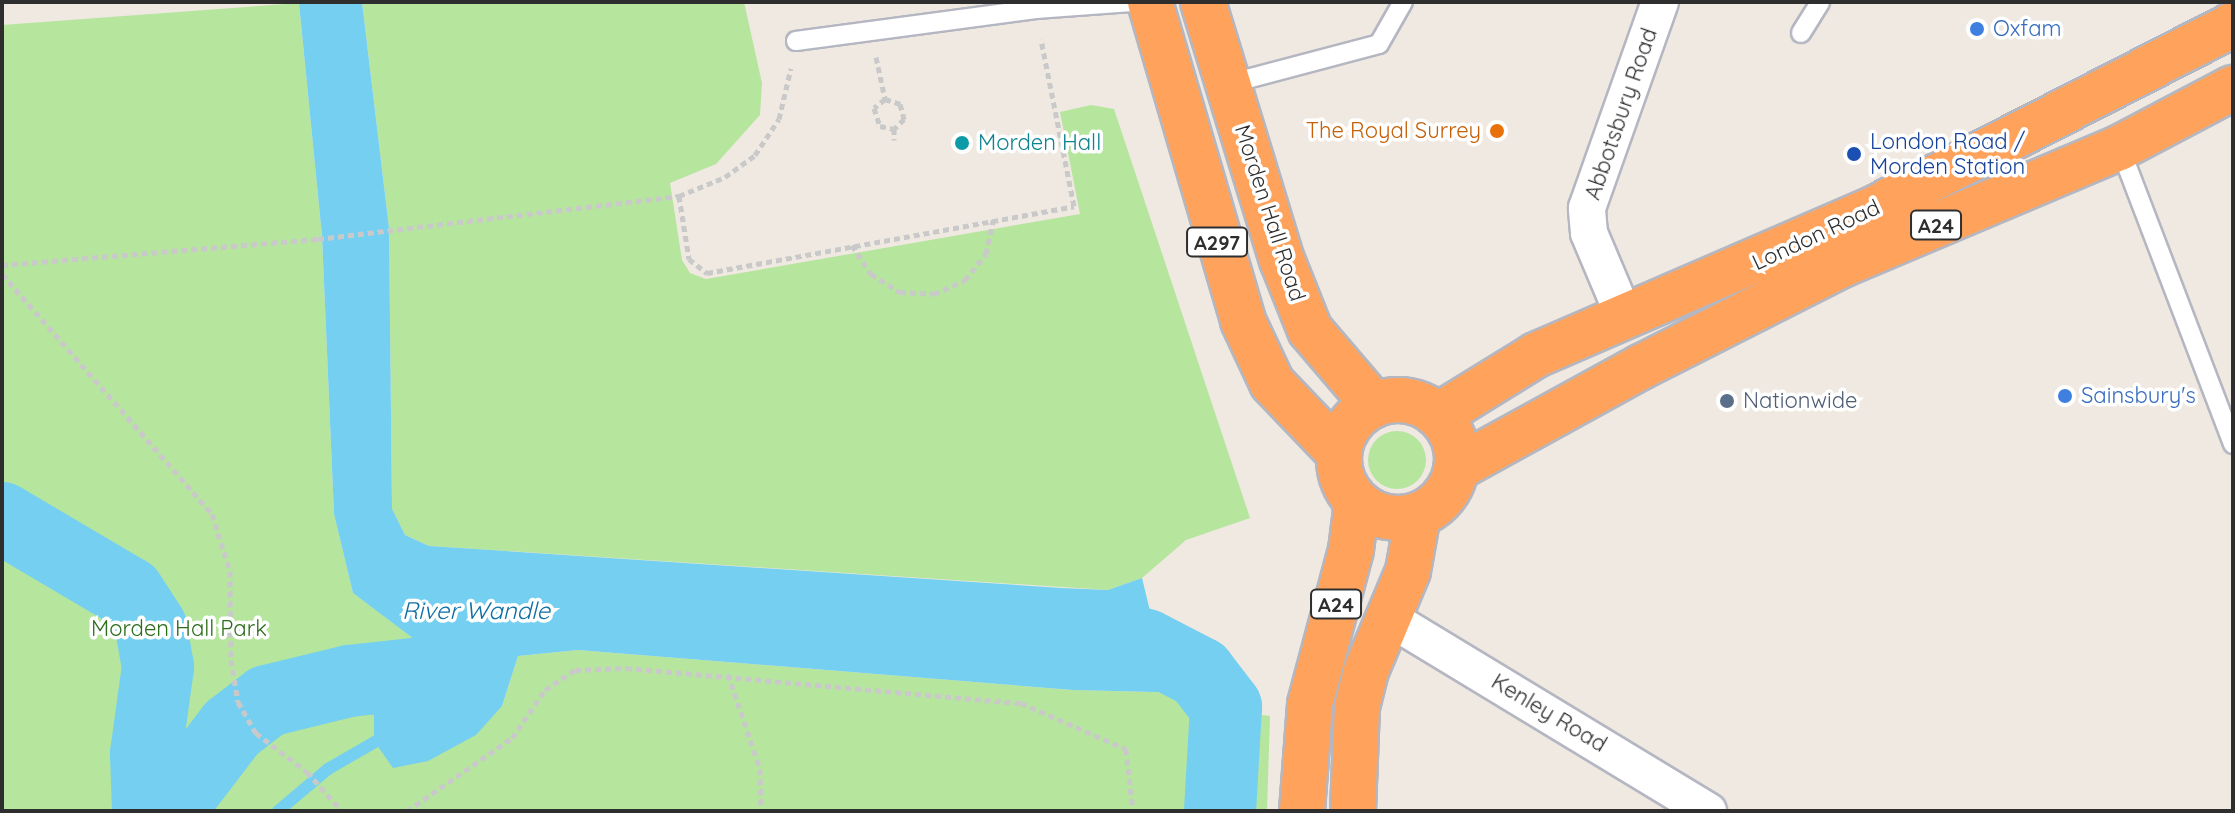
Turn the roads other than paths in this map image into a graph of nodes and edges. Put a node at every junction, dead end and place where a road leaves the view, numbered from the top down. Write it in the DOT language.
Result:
graph roads {
  1 [pos="1132,2"];
  2 [pos="1150,2"];
  3 [pos="1203,2"];
  4 [pos="1403,2"];
  5 [pos="1660,2"];
  6 [pos="1820,2"];
  7 [pos="1035,6"];
  8 [pos="2233,25"];
  9 [pos="1801,33"];
  10 [pos="796,41"];
  11 [pos="1228,84"];
  12 [pos="2233,88"];
  13 [pos="2119,148"];
  14 [pos="1624,316"];
  15 [pos="1374,405"];
  16 [pos="1439,415"];
  17 [pos="2233,444"];
  18 [pos="1339,453"];
  19 [pos="1457,468"];
  20 [pos="1357,502"];
  21 [pos="1418,515"];
  22 [pos="1389,618"];
  23 [pos="1302,811"];
  24 [pos="1353,811"];
  25 [pos="1708,811"];
  1 -- 7 [label="lane"];
  2 -- 18 [label="highway, A297"];
  3 -- 11 [label="highway, Morden Hall Road / A297"];
  4 -- 11 [label="lane"];
  5 -- 14 [label="street, Abbotsbury Road"];
  6 -- 9 [label="lane"];
  7 -- 10 [label="lane"];
  8 -- 14 [label="highway, London Road / A24"];
  11 -- 15 [label="highway, Morden Hall Road / A297"];
  12 -- 13 [label="highway, London Road / A24"];
  13 -- 17 [label="lane"];
  13 -- 19 [label="highway, London Road / A24"];
  14 -- 16 [label="highway, London Road / A24"];
  15 -- 16 [label="highway"];
  15 -- 18 [label="highway"];
  16 -- 19 [label="highway"];
  18 -- 20 [label="highway"];
  19 -- 21 [label="highway"];
  20 -- 21 [label="highway"];
  20 -- 23 [label="highway, A24"];
  21 -- 22 [label="highway, A24"];
  22 -- 24 [label="highway, A24"];
  22 -- 25 [label="street, Kenley Road"];
}
